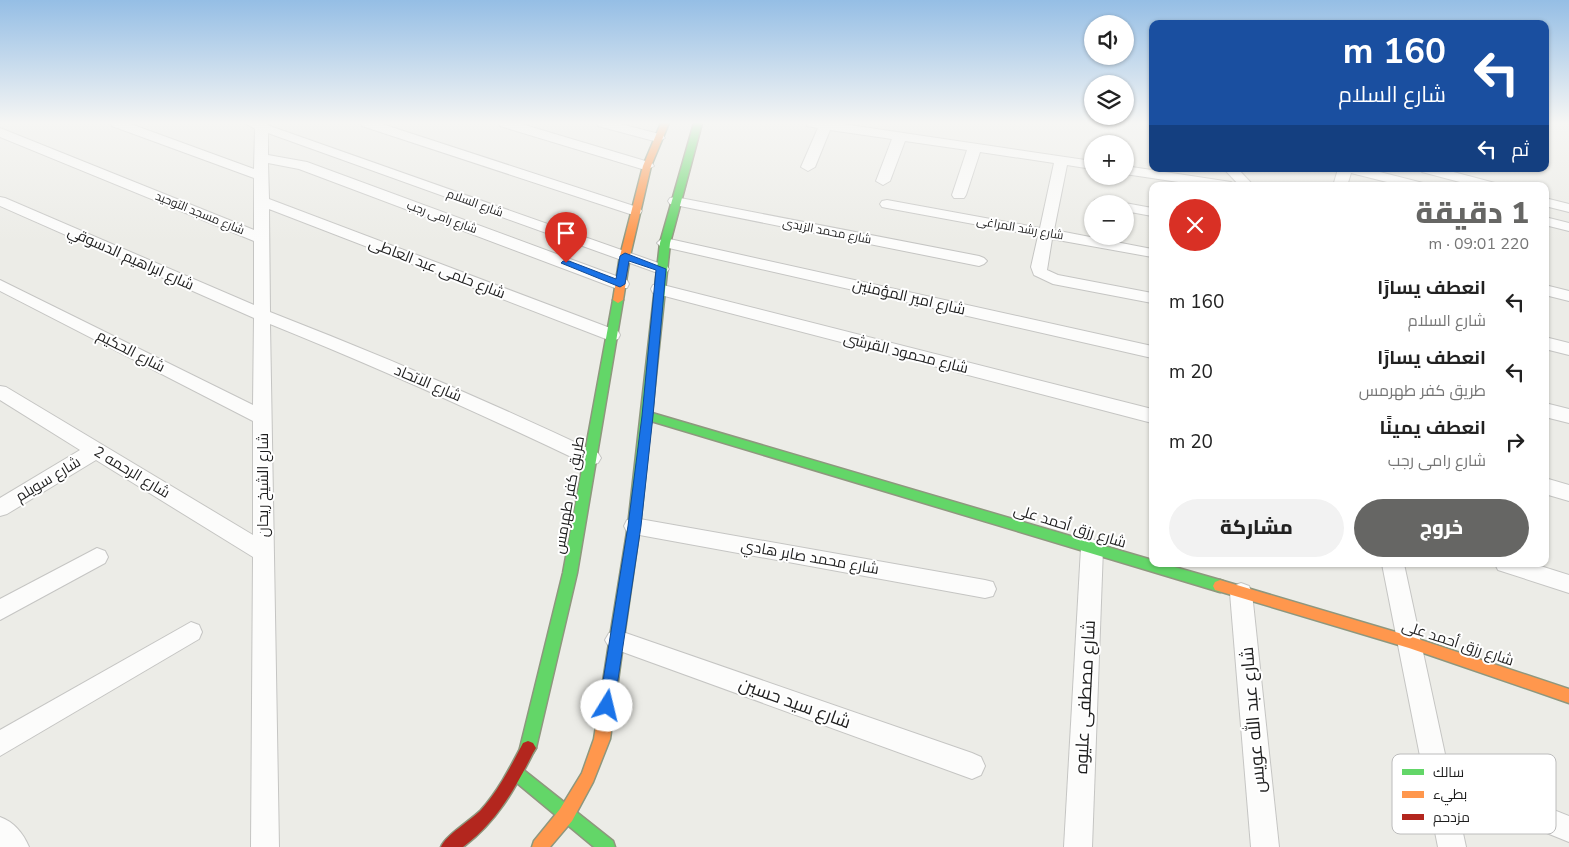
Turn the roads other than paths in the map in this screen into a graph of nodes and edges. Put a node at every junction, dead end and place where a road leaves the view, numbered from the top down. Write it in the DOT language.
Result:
graph roads {
  1 [pos="75,163"];
  2 [pos="246,163"];
  3 [pos="261,163"];
  4 [pos="365,163"];
  5 [pos="487,163"];
  6 [pos="636,163"];
  7 [pos="648,163"];
  8 [pos="686,163"];
  9 [pos="809,163"];
  10 [pos="890,163"];
  11 [pos="970,163"];
  12 [pos="1060,163"];
  13 [pos="647,166"];
  14 [pos="261,167"];
  15 [pos="808,167"];
  16 [pos="1134,171"];
  17 [pos="1234,172"];
  18 [pos="1364,172"];
  19 [pos="1438,172"];
  20 [pos="883,181"];
  21 [pos="1205,182"];
  22 [pos="1243,182"];
  23 [pos="1403,182"];
  24 [pos="1475,182"];
  25 [pos="959,195"];
  26 [pos="0,201"];
  27 [pos="675,201"];
  28 [pos="261,202"];
  29 [pos="1549,203"];
  30 [pos="887,204"];
  31 [pos="1569,208"];
  32 [pos="1134,209"];
  33 [pos="635,211"];
  34 [pos="1149,211"];
  35 [pos="1549,222"];
  36 [pos="1569,227"];
  37 [pos="1046,233"];
  38 [pos="261,238"];
  39 [pos="665,242"];
  40 [pos="1149,251"];
  41 [pos="625,256"];
  42 [pos="979,261"];
  43 [pos="661,269"];
  44 [pos="620,284"];
  45 [pos="0,285"];
  46 [pos="659,289"];
  47 [pos="1549,291"];
  48 [pos="1569,296"];
  49 [pos="1149,297"];
  50 [pos="262,315"];
  51 [pos="612,335"];
  52 [pos="1549,344"];
  53 [pos="1569,349"];
  54 [pos="1149,351"];
  55 [pos="0,392"];
  56 [pos="1549,411"];
  57 [pos="1149,415"];
  58 [pos="648,416"];
  59 [pos="1569,416"];
  60 [pos="262,417"];
  61 [pos="96,450"];
  62 [pos="591,458"];
  63 [pos="1549,487"];
  64 [pos="1569,493"];
  65 [pos="0,508"];
  66 [pos="634,526"];
  67 [pos="1092,548"];
  68 [pos="263,552"];
  69 [pos="97,557"];
  70 [pos="1149,565"];
  71 [pos="1155,567"];
  72 [pos="1394,567"];
  73 [pos="1515,567"];
  74 [pos="1569,584"];
  75 [pos="985,589"];
  76 [pos="1241,593"];
  77 [pos="0,610"];
  78 [pos="191,632"];
  79 [pos="617,640"];
  80 [pos="1409,642"];
  81 [pos="1569,696"];
  82 [pos="0,744"];
  83 [pos="1432,754"];
  84 [pos="972,766"];
  85 [pos="516,773"];
  86 [pos="566,815"];
  87 [pos="1556,825"];
  88 [pos="0,830"];
  89 [pos="1569,830"];
  90 [pos="1449,834"];
  91 [pos="15,847"];
  92 [pos="265,847"];
  93 [pos="449,847"];
  94 [pos="540,847"];
  95 [pos="607,847"];
  96 [pos="1078,847"];
  97 [pos="1264,847"];
  98 [pos="1452,847"];
  1 -- 38 [label="street, شارع مسجد التوحيد"];
  2 -- 14 [label="street, شارع رامى رجب"];
  3 -- 14 [label="street, شارع الشيخ ريحان"];
  4 -- 41 [label="street, شارع السلام"];
  5 -- 33 [label="street"];
  6 -- 13 [label="street"];
  7 -- 13 [label="street, طريق كفر طهرمس"];
  8 -- 27 [label="street"];
  9 -- 15 [label="street"];
  10 -- 20 [label="street"];
  11 -- 25 [label="street"];
  12 -- 37 [label="street"];
  13 -- 33 [label="street, طريق كفر طهرمس"];
  14 -- 28 [label="street, شارع الشيخ ريحان"];
  14 -- 44 [label="street, شارع رامى رجب"];
  16 -- 21 [label="street"];
  17 -- 22 [label="street"];
  18 -- 23 [label="street"];
  19 -- 24 [label="street"];
  26 -- 50 [label="street, شارع ابراهيم الدسوقي"];
  27 -- 39 [label="street"];
  27 -- 42 [label="street, شارع محمد الزيدى"];
  28 -- 38 [label="street, شارع الشيخ ريحان"];
  28 -- 51 [label="street, شارع حلمى عبد العاطى"];
  29 -- 31 [label="street"];
  30 -- 37 [label="street, شارع رشد المراغى"];
  32 -- 34 [label="street"];
  33 -- 41 [label="street, طريق كفر طهرمس"];
  35 -- 36 [label="street"];
  37 -- 40 [label="street, شارع رشد المراغى"];
  37 -- 49 [label="street"];
  38 -- 50 [label="street, شارع الشيخ ريحان"];
  39 -- 43 [label="street"];
  39 -- 54 [label="street, شارع امير المؤمنين"];
  41 -- 43 [label="street, شارع السلام"];
  41 -- 44 [label="street, طريق كفر طهرمس"];
  43 -- 46 [label="street"];
  44 -- 51 [label="street, طريق كفر طهرمس"];
  45 -- 60 [label="street, شارع الحكيم"];
  46 -- 57 [label="street, شارع محمود القرشى"];
  46 -- 58 [label="street"];
  47 -- 48 [label="street"];
  50 -- 60 [label="street, شارع الشيخ ريحان"];
  50 -- 62 [label="street, شارع الاتحاد"];
  51 -- 62 [label="street, طريق كفر طهرمس"];
  52 -- 53 [label="street"];
  55 -- 61 [label="street, شارع الرحمه 2"];
  56 -- 59 [label="street"];
  58 -- 66 [label="street"];
  58 -- 67 [label="street, شارع رزق أحمد على"];
  60 -- 68 [label="street, شارع الشيخ ريحان"];
  61 -- 65 [label="street, شارع سويلم"];
  61 -- 68 [label="street, شارع الرحمه 2"];
  62 -- 85 [label="street, طريق كفر طهرمس"];
  63 -- 64 [label="street"];
  66 -- 75 [label="street, شارع محمد صابر هادي"];
  66 -- 79 [label="street"];
  67 -- 70 [label="street, شارع رزق أحمد على"];
  67 -- 96 [label="street, شارع مصطفى عليوه"];
  68 -- 92 [label="street, شارع الشيخ ريحان"];
  69 -- 77 [label="street"];
  71 -- 76 [label="street, شارع رزق أحمد على"];
  72 -- 80 [label="street"];
  73 -- 74 [label="street"];
  76 -- 80 [label="street, شارع رزق أحمد على"];
  76 -- 97 [label="street, شارع عبد الله عويس"];
  78 -- 82 [label="street"];
  79 -- 84 [label="street, شارع سيد حسين"];
  79 -- 86 [label="street"];
  80 -- 81 [label="street, شارع رزق أحمد على"];
  80 -- 83 [label="street"];
  85 -- 86 [label="street"];
  85 -- 93 [label="street, طريق كفر طهرمس"];
  86 -- 94 [label="street"];
  86 -- 95 [label="street"];
  87 -- 89 [label="street"];
  88 -- 91 [label="street"];
  90 -- 98 [label="street"];
}
